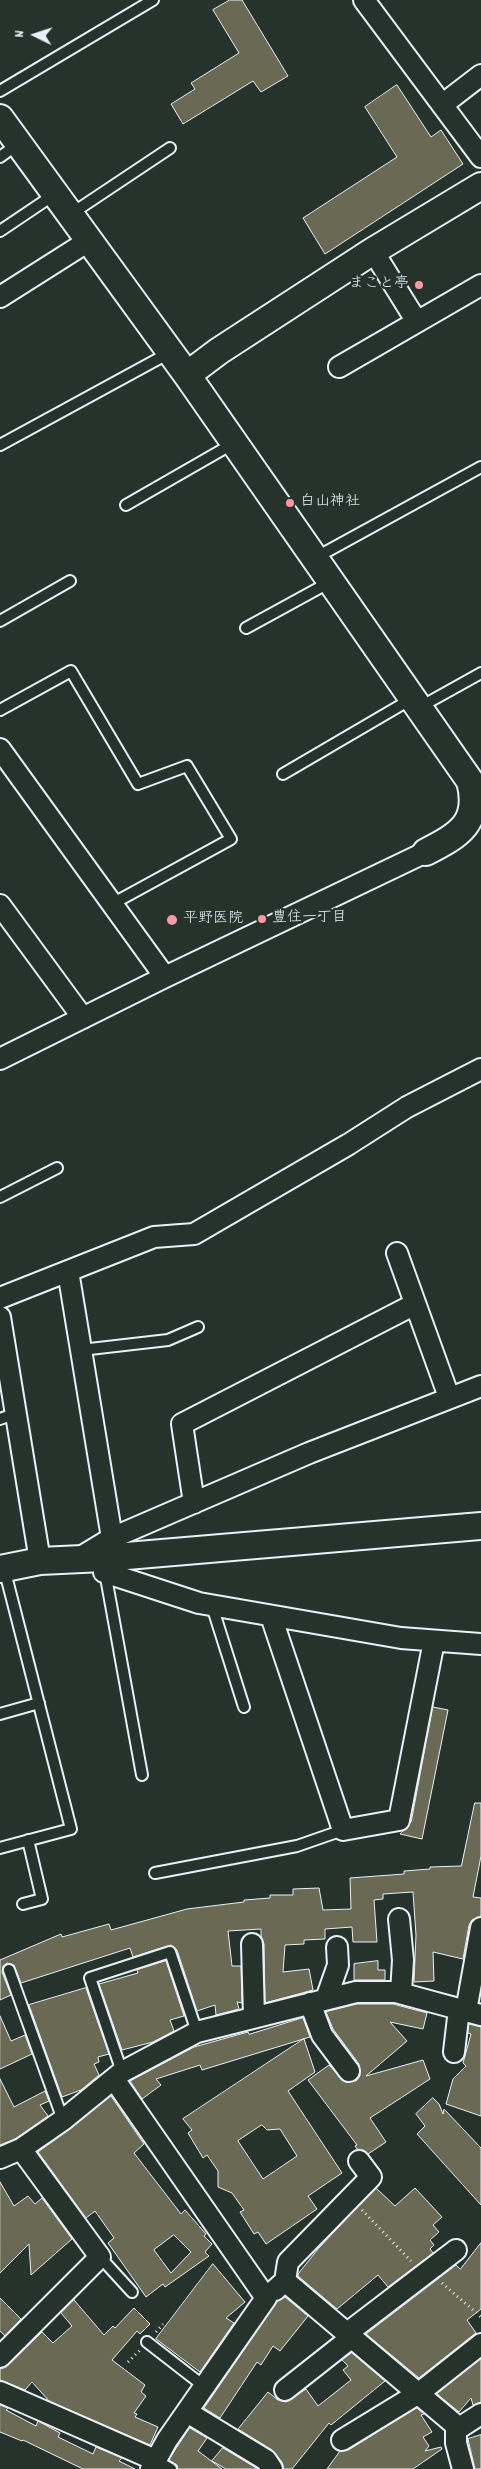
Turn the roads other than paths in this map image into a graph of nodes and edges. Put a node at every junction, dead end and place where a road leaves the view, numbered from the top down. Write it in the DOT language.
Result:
graph roads {
  1 [pos="153,0"];
  2 [pos="364,0"];
  3 [pos="481,75"];
  4 [pos="0,91"];
  5 [pos="442,104"];
  6 [pos="0,118"];
  7 [pos="170,148"];
  8 [pos="9,150"];
  9 [pos="481,157"];
  10 [pos="481,186"];
  11 [pos="64,204"];
  12 [pos="0,231"];
  13 [pos="90,240"];
  14 [pos="373,251"];
  15 [pos="481,286"];
  16 [pos="0,297"];
  17 [pos="417,322"];
  18 [pos="170,352"];
  19 [pos="339,366"];
  20 [pos="187,375"];
  21 [pos="234,443"];
  22 [pos="0,445"];
  23 [pos="481,467"];
  24 [pos="126,505"];
  25 [pos="315,558"];
  26 [pos="70,581"];
  27 [pos="331,581"];
  28 [pos="0,621"];
  29 [pos="246,628"];
  30 [pos="481,673"];
  31 [pos="417,702"];
  32 [pos="0,710"];
  33 [pos="3,758"];
  34 [pos="283,774"];
  35 [pos="476,778"];
  36 [pos="479,816"];
  37 [pos="426,852"];
  38 [pos="112,904"];
  39 [pos="0,905"];
  40 [pos="165,977"];
  41 [pos="83,1018"];
  42 [pos="0,1059"];
  43 [pos="481,1068"];
  44 [pos="57,1168"];
  45 [pos="0,1197"];
  46 [pos="397,1253"];
  47 [pos="68,1271"];
  48 [pos="0,1298"];
  49 [pos="415,1304"];
  50 [pos="0,1317"];
  51 [pos="198,1326"];
  52 [pos="81,1350"];
  53 [pos="4,1356"];
  54 [pos="481,1386"];
  55 [pos="449,1397"];
  56 [pos="8,1416"];
  57 [pos="194,1503"];
  58 [pos="481,1526"];
  59 [pos="100,1556"];
  60 [pos="40,1560"];
  61 [pos="2,1568"];
  62 [pos="212,1606"];
  63 [pos="271,1616"];
  64 [pos="434,1641"];
  65 [pos="481,1644"];
  66 [pos="39,1703"];
  67 [pos="244,1707"];
  68 [pos="0,1714"];
  69 [pos="142,1775"];
  70 [pos="343,1830"];
  71 [pos="28,1840"];
  72 [pos="0,1848"];
  73 [pos="155,1873"];
  74 [pos="23,1904"];
  75 [pos="400,1918"];
  76 [pos="481,1928"];
  77 [pos="252,1944"];
  78 [pos="337,1947"];
  79 [pos="9,1970"];
  80 [pos="401,1993"];
  81 [pos="318,2001"];
  82 [pos="468,2012"];
  83 [pos="254,2017"];
  84 [pos="196,2032"];
  85 [pos="454,2052"];
  86 [pos="349,2071"];
  87 [pos="118,2075"];
  88 [pos="63,2120"];
  89 [pos="7,2152"];
  90 [pos="359,2160"];
  91 [pos="456,2250"];
  92 [pos="100,2258"];
  93 [pos="285,2281"];
  94 [pos="132,2292"];
  95 [pos="266,2298"];
  96 [pos="349,2336"];
  97 [pos="148,2342"];
  98 [pos="481,2344"];
  99 [pos="0,2357"];
  100 [pos="204,2387"];
  101 [pos="285,2390"];
  102 [pos="0,2392"];
  103 [pos="419,2392"];
  104 [pos="187,2412"];
  105 [pos="481,2414"];
  106 [pos="459,2428"];
  107 [pos="342,2440"];
  108 [pos="159,2466"];
  109 [pos="272,2469"];
  110 [pos="462,2469"];
  1 -- 4 [label="lane"];
  2 -- 5 [label="street"];
  3 -- 5 [label="street"];
  5 -- 9 [label="street"];
  6 -- 8 [label="street"];
  7 -- 11 [label="lane"];
  8 -- 11 [label="street"];
  10 -- 14 [label="street"];
  11 -- 12 [label="lane"];
  11 -- 13 [label="street"];
  13 -- 16 [label="street"];
  13 -- 18 [label="street"];
  14 -- 17 [label="street"];
  14 -- 20 [label="street"];
  15 -- 17 [label="street"];
  17 -- 19 [label="street"];
  18 -- 20 [label="street"];
  18 -- 22 [label="lane"];
  20 -- 21 [label="street"];
  21 -- 24 [label="lane"];
  21 -- 25 [label="street"];
  23 -- 25 [label="lane"];
  25 -- 27 [label="street"];
  26 -- 28 [label="lane"];
  27 -- 29 [label="lane"];
  27 -- 31 [label="street"];
  30 -- 31 [label="lane"];
  31 -- 34 [label="lane"];
  31 -- 35 [label="street"];
  32 -- 38 [label="lane"];
  33 -- 38 [label="street"];
  35 -- 36 [label="street"];
  36 -- 37 [label="street"];
  37 -- 40 [label="street"];
  38 -- 40 [label="street"];
  39 -- 41 [label="street"];
  40 -- 41 [label="street"];
  41 -- 42 [label="street"];
  43 -- 47 [label="street"];
  44 -- 45 [label="lane"];
  46 -- 49 [label="street"];
  47 -- 48 [label="street"];
  47 -- 52 [label="street"];
  49 -- 55 [label="street"];
  49 -- 57 [label="street"];
  50 -- 53 [label="street"];
  51 -- 52 [label="lane"];
  52 -- 59 [label="street"];
  53 -- 56 [label="street"];
  54 -- 55 [label="street"];
  55 -- 57 [label="street"];
  56 -- 60 [label="street"];
  57 -- 59 [label="street"];
  58 -- 59 [label="street"];
  59 -- 60 [label="street"];
  59 -- 62 [label="street"];
  59 -- 69 [label="lane"];
  60 -- 61 [label="street"];
  61 -- 66 [label="lane"];
  62 -- 63 [label="street"];
  62 -- 67 [label="lane"];
  63 -- 64 [label="street"];
  63 -- 70 [label="street"];
  64 -- 65 [label="street"];
  64 -- 70 [label="street"];
  66 -- 68 [label="lane"];
  66 -- 71 [label="lane"];
  70 -- 73 [label="lane"];
  71 -- 72 [label="lane"];
  71 -- 74 [label="lane"];
  75 -- 80 [label="street"];
  76 -- 82 [label="street"];
  77 -- 83 [label="street"];
  78 -- 81 [label="street"];
  79 -- 88 [label="lane"];
  80 -- 81 [label="street"];
  80 -- 82 [label="street"];
  81 -- 83 [label="street"];
  81 -- 86 [label="street"];
  82 -- 85 [label="street"];
  83 -- 84 [label="street"];
  84 -- 87 [label="street"];
  84 -- 87 [label="lane"];
  87 -- 88 [label="street"];
  87 -- 95 [label="street"];
  88 -- 89 [label="street"];
  89 -- 92 [label="street"];
  90 -- 93 [label="street"];
  91 -- 96 [label="street"];
  92 -- 94 [label="lane"];
  92 -- 99 [label="street"];
  93 -- 95 [label="street"];
  93 -- 96 [label="street"];
  95 -- 100 [label="street"];
  96 -- 101 [label="street"];
  96 -- 103 [label="street"];
  97 -- 100 [label="lane"];
  98 -- 103 [label="street"];
  100 -- 104 [label="street"];
  102 -- 108 [label="street"];
  103 -- 106 [label="street"];
  103 -- 107 [label="street"];
  104 -- 108 [label="street"];
  104 -- 109 [label="street"];
  105 -- 106 [label="street"];
  106 -- 110 [label="street"];
}
